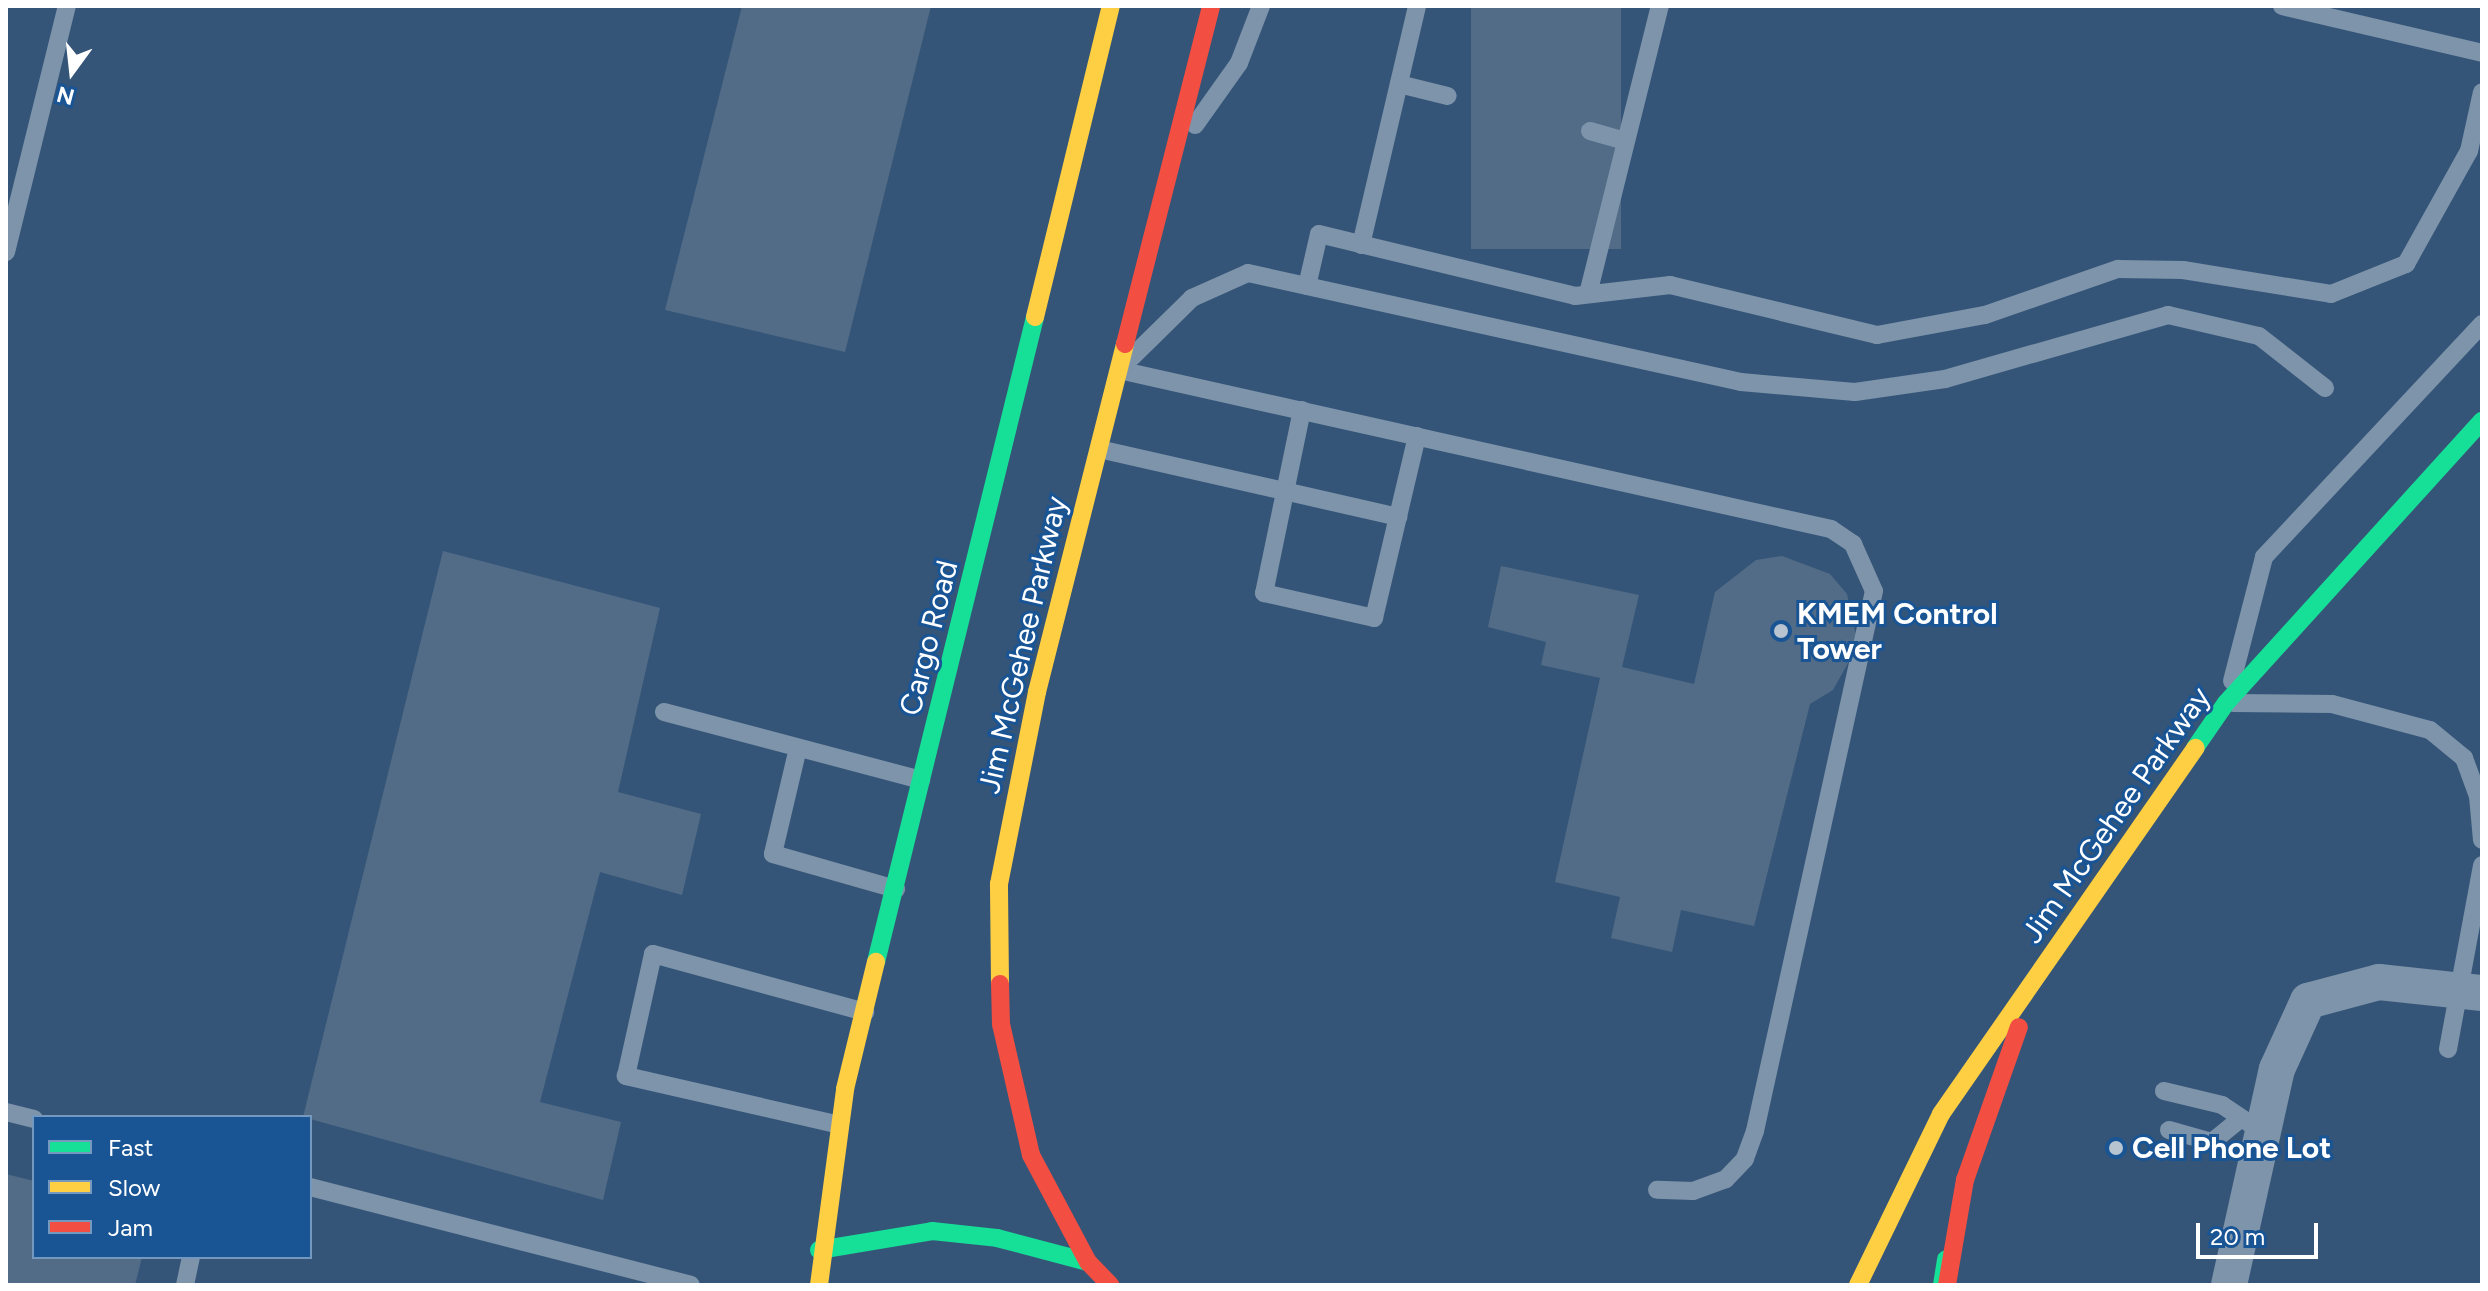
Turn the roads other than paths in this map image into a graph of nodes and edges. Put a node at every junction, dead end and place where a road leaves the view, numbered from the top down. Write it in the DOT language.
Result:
graph roads {
  1 [pos="67,6"];
  2 [pos="1111,6"];
  3 [pos="1211,6"];
  4 [pos="1261,6"];
  5 [pos="1417,6"];
  6 [pos="1660,6"];
  7 [pos="2282,6"];
  8 [pos="2482,53"];
  9 [pos="1399,84"];
  10 [pos="2482,92"];
  11 [pos="1448,96"];
  12 [pos="1590,131"];
  13 [pos="1626,141"];
  14 [pos="1174,155"];
  15 [pos="1361,245"];
  16 [pos="6,252"];
  17 [pos="1307,286"];
  18 [pos="1588,294"];
  19 [pos="2482,324"];
  20 [pos="1119,370"];
  21 [pos="2325,388"];
  22 [pos="1302,410"];
  23 [pos="2482,421"];
  24 [pos="1417,436"];
  25 [pos="1099,449"];
  26 [pos="1285,492"];
  27 [pos="1398,517"];
  28 [pos="2226,703"];
  29 [pos="664,712"];
  30 [pos="798,748"];
  31 [pos="924,781"];
  32 [pos="2482,840"];
  33 [pos="2482,865"];
  34 [pos="896,889"];
  35 [pos="2037,975"];
  36 [pos="2472,990"];
  37 [pos="865,1012"];
  38 [pos="2448,1049"];
  39 [pos="2164,1091"];
  40 [pos="6,1112"];
  41 [pos="32,1118"];
  42 [pos="840,1125"];
  43 [pos="2251,1127"];
  44 [pos="2169,1130"];
  45 [pos="312,1188"];
  46 [pos="1657,1190"];
  47 [pos="819,1250"];
  48 [pos="191,1259"];
  49 [pos="1088,1262"];
  50 [pos="626,1277"];
  51 [pos="185,1285"];
  52 [pos="691,1285"];
  53 [pos="819,1285"];
  54 [pos="1091,1285"];
  55 [pos="1110,1285"];
  56 [pos="1858,1285"];
  57 [pos="1944,1285"];
  58 [pos="2229,1285"];
  1 -- 16 [label="lane"];
  2 -- 31 [label="main road, Cargo Road"];
  3 -- 14 [label="main road, Jim McGehee Parkway"];
  4 -- 14 [label="lane"];
  5 -- 9 [label="lane"];
  6 -- 13 [label="lane"];
  7 -- 8 [label="lane"];
  9 -- 11 [label="lane"];
  9 -- 15 [label="lane"];
  10 -- 18 [label="lane"];
  12 -- 13 [label="lane"];
  13 -- 18 [label="lane"];
  14 -- 20 [label="main road, Jim McGehee Parkway"];
  15 -- 17 [label="lane"];
  15 -- 18 [label="lane"];
  17 -- 20 [label="lane"];
  17 -- 21 [label="lane"];
  19 -- 28 [label="lane"];
  20 -- 22 [label="lane"];
  20 -- 25 [label="main road, Jim McGehee Parkway"];
  22 -- 24 [label="lane"];
  22 -- 26 [label="lane"];
  23 -- 28 [label="main road, Jim McGehee Parkway"];
  24 -- 27 [label="lane"];
  24 -- 46 [label="lane"];
  25 -- 26 [label="lane"];
  25 -- 49 [label="main road, Jim McGehee Parkway"];
  26 -- 27 [label="lane"];
  26 -- 27 [label="lane"];
  28 -- 32 [label="lane"];
  28 -- 35 [label="main road, Jim McGehee Parkway"];
  29 -- 30 [label="lane"];
  30 -- 31 [label="lane"];
  30 -- 34 [label="lane"];
  31 -- 34 [label="main road, Cargo Road"];
  33 -- 36 [label="lane"];
  34 -- 37 [label="main road, Cargo Road"];
  35 -- 56 [label="main road, Jim McGehee Parkway"];
  35 -- 57 [label="main road"];
  36 -- 38 [label="lane"];
  36 -- 43 [label="street"];
  37 -- 42 [label="main road, Cargo Road"];
  37 -- 42 [label="lane"];
  39 -- 43 [label="lane"];
  40 -- 41 [label="lane"];
  42 -- 47 [label="main road, Cargo Road"];
  43 -- 44 [label="lane"];
  43 -- 58 [label="street"];
  45 -- 50 [label="lane"];
  47 -- 49 [label="main road"];
  47 -- 53 [label="main road, Cargo Road"];
  48 -- 51 [label="lane"];
  49 -- 54 [label="main road"];
  49 -- 55 [label="main road, Jim McGehee Parkway"];
  50 -- 52 [label="lane"];
}
